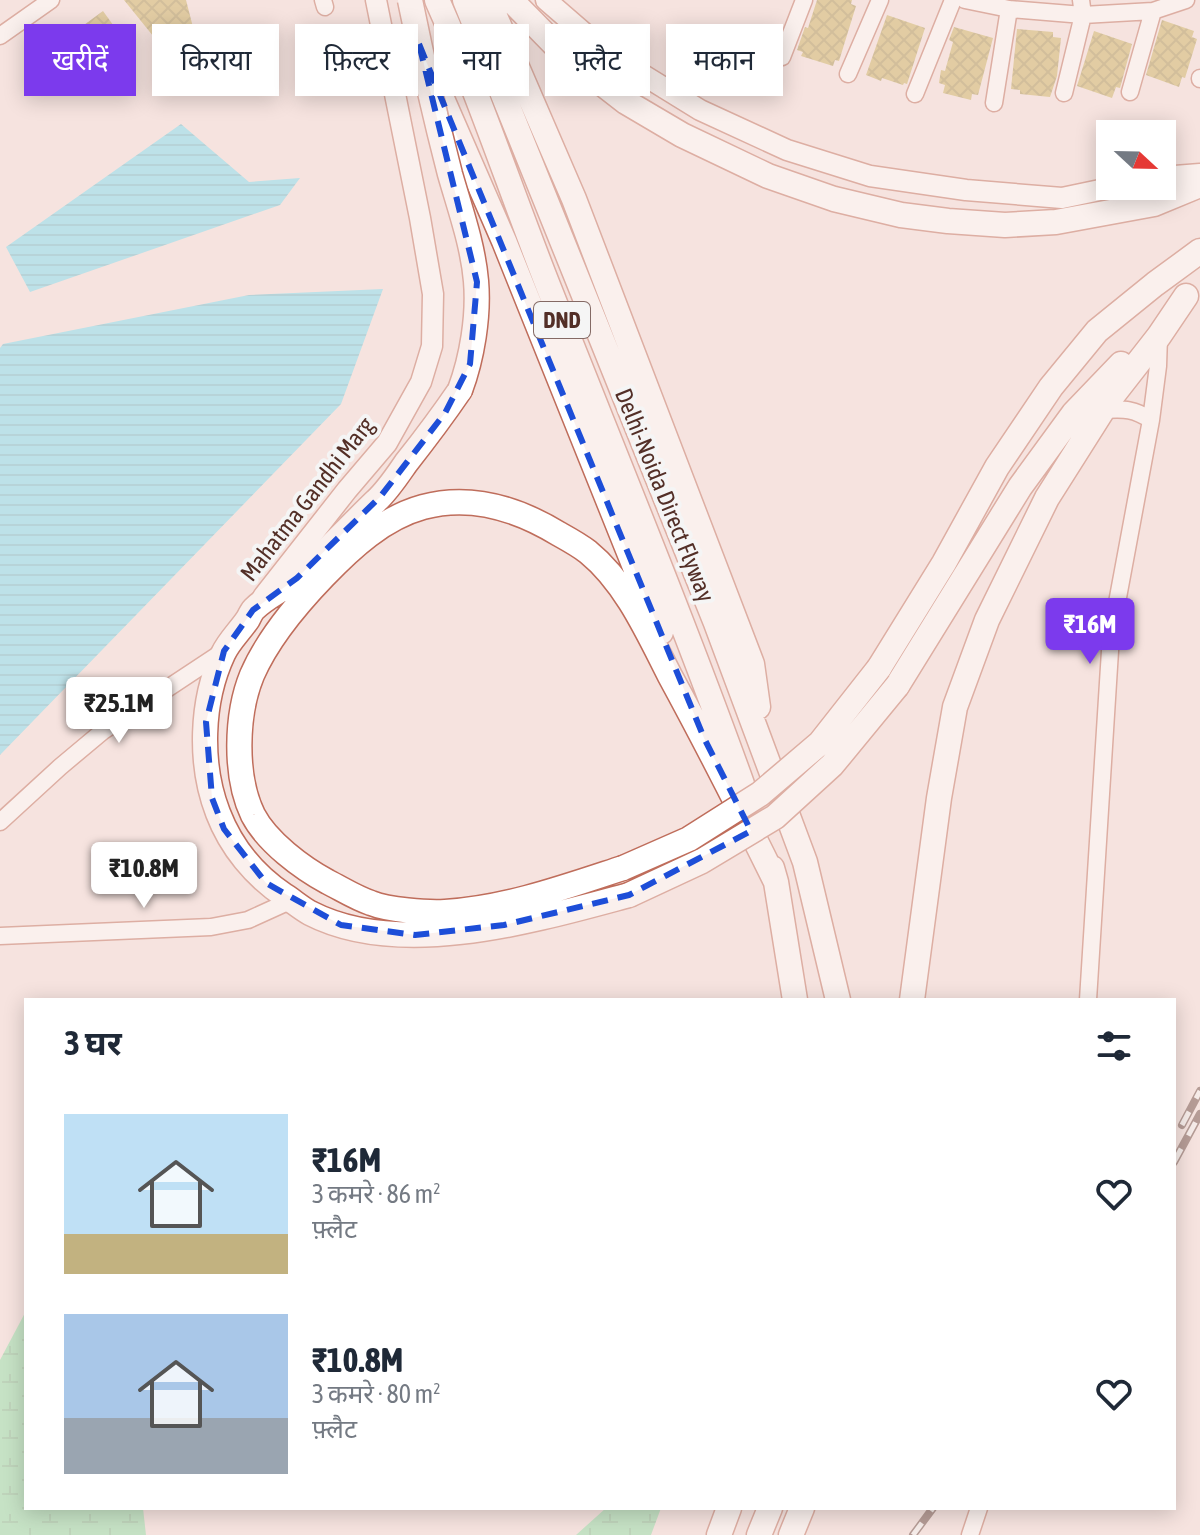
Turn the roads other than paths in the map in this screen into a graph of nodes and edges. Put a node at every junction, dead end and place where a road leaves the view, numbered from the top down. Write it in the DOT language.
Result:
graph roads {
  1 [pos="51,0"];
  2 [pos="376,0"];
  3 [pos="400,0"];
  4 [pos="410,0"];
  5 [pos="437,0"];
  6 [pos="465,0"];
  7 [pos="488,0"];
  8 [pos="511,0"];
  9 [pos="546,0"];
  10 [pos="804,0"];
  11 [pos="880,0"];
  12 [pos="953,0"];
  13 [pos="965,0"];
  14 [pos="1186,0"];
  15 [pos="1082,8"];
  16 [pos="1009,9"];
  17 [pos="1153,11"];
  18 [pos="0,36"];
  19 [pos="783,54"];
  20 [pos="848,74"];
  21 [pos="1130,92"];
  22 [pos="1064,93"];
  23 [pos="915,94"];
  24 [pos="994,103"];
  25 [pos="1200,174"];
  26 [pos="1176,176"];
  27 [pos="1200,185"];
  28 [pos="1096,191"];
  29 [pos="1200,251"];
  30 [pos="1193,290"];
  31 [pos="1159,336"];
  32 [pos="1103,410"];
  33 [pos="1151,420"];
  34 [pos="253,610"];
  35 [pos="224,651"];
  36 [pos="704,738"];
  37 [pos="764,754"];
  38 [pos="0,822"];
  39 [pos="776,882"];
  40 [pos="292,900"];
  41 [pos="0,936"];
  42 [pos="795,998"];
  43 [pos="838,998"];
  44 [pos="912,998"];
  45 [pos="1088,998"];
  46 [pos="728,1510"];
  47 [pos="769,1510"];
  48 [pos="801,1510"];
  49 [pos="978,1510"];
  50 [pos="719,1535"];
  51 [pos="759,1535"];
  52 [pos="791,1535"];
  53 [pos="970,1535"];
  1 -- 18 [label="street"];
  2 -- 34 [label="main road, Mahatma Gandhi Marg"];
  3 -- 36 [label="highway"];
  4 -- 34 [label="highway, bridge"];
  5 -- 39 [label="highway, Delhi-Noida Direct Flyway / DND"];
  6 -- 37 [label="highway, Delhi-Noida Direct Flyway / DND"];
  7 -- 37 [label="highway"];
  8 -- 27 [label="highway"];
  9 -- 28 [label="main road"];
  10 -- 19 [label="street"];
  11 -- 20 [label="street"];
  12 -- 23 [label="street"];
  13 -- 16 [label="street"];
  14 -- 17 [label="street"];
  15 -- 16 [label="street"];
  15 -- 17 [label="street"];
  15 -- 22 [label="street"];
  16 -- 24 [label="street"];
  17 -- 21 [label="street"];
  25 -- 26 [label="main road"];
  29 -- 36 [label="highway, bridge"];
  30 -- 31 [label="highway"];
  30 -- 40 [label="highway, bridge"];
  31 -- 32 [label="highway"];
  31 -- 33 [label="street"];
  32 -- 33 [label="street"];
  32 -- 44 [label="highway"];
  33 -- 45 [label="street"];
  34 -- 35 [label="highway"];
  35 -- 38 [label="street"];
  35 -- 40 [label="highway"];
  36 -- 39 [label="highway"];
  37 -- 43 [label="highway, Delhi-Noida Direct Flyway / DND"];
  39 -- 42 [label="highway"];
  40 -- 41 [label="street"];
  46 -- 50 [label="highway"];
  47 -- 51 [label="highway"];
  48 -- 52 [label="highway"];
  49 -- 53 [label="street"];
}
